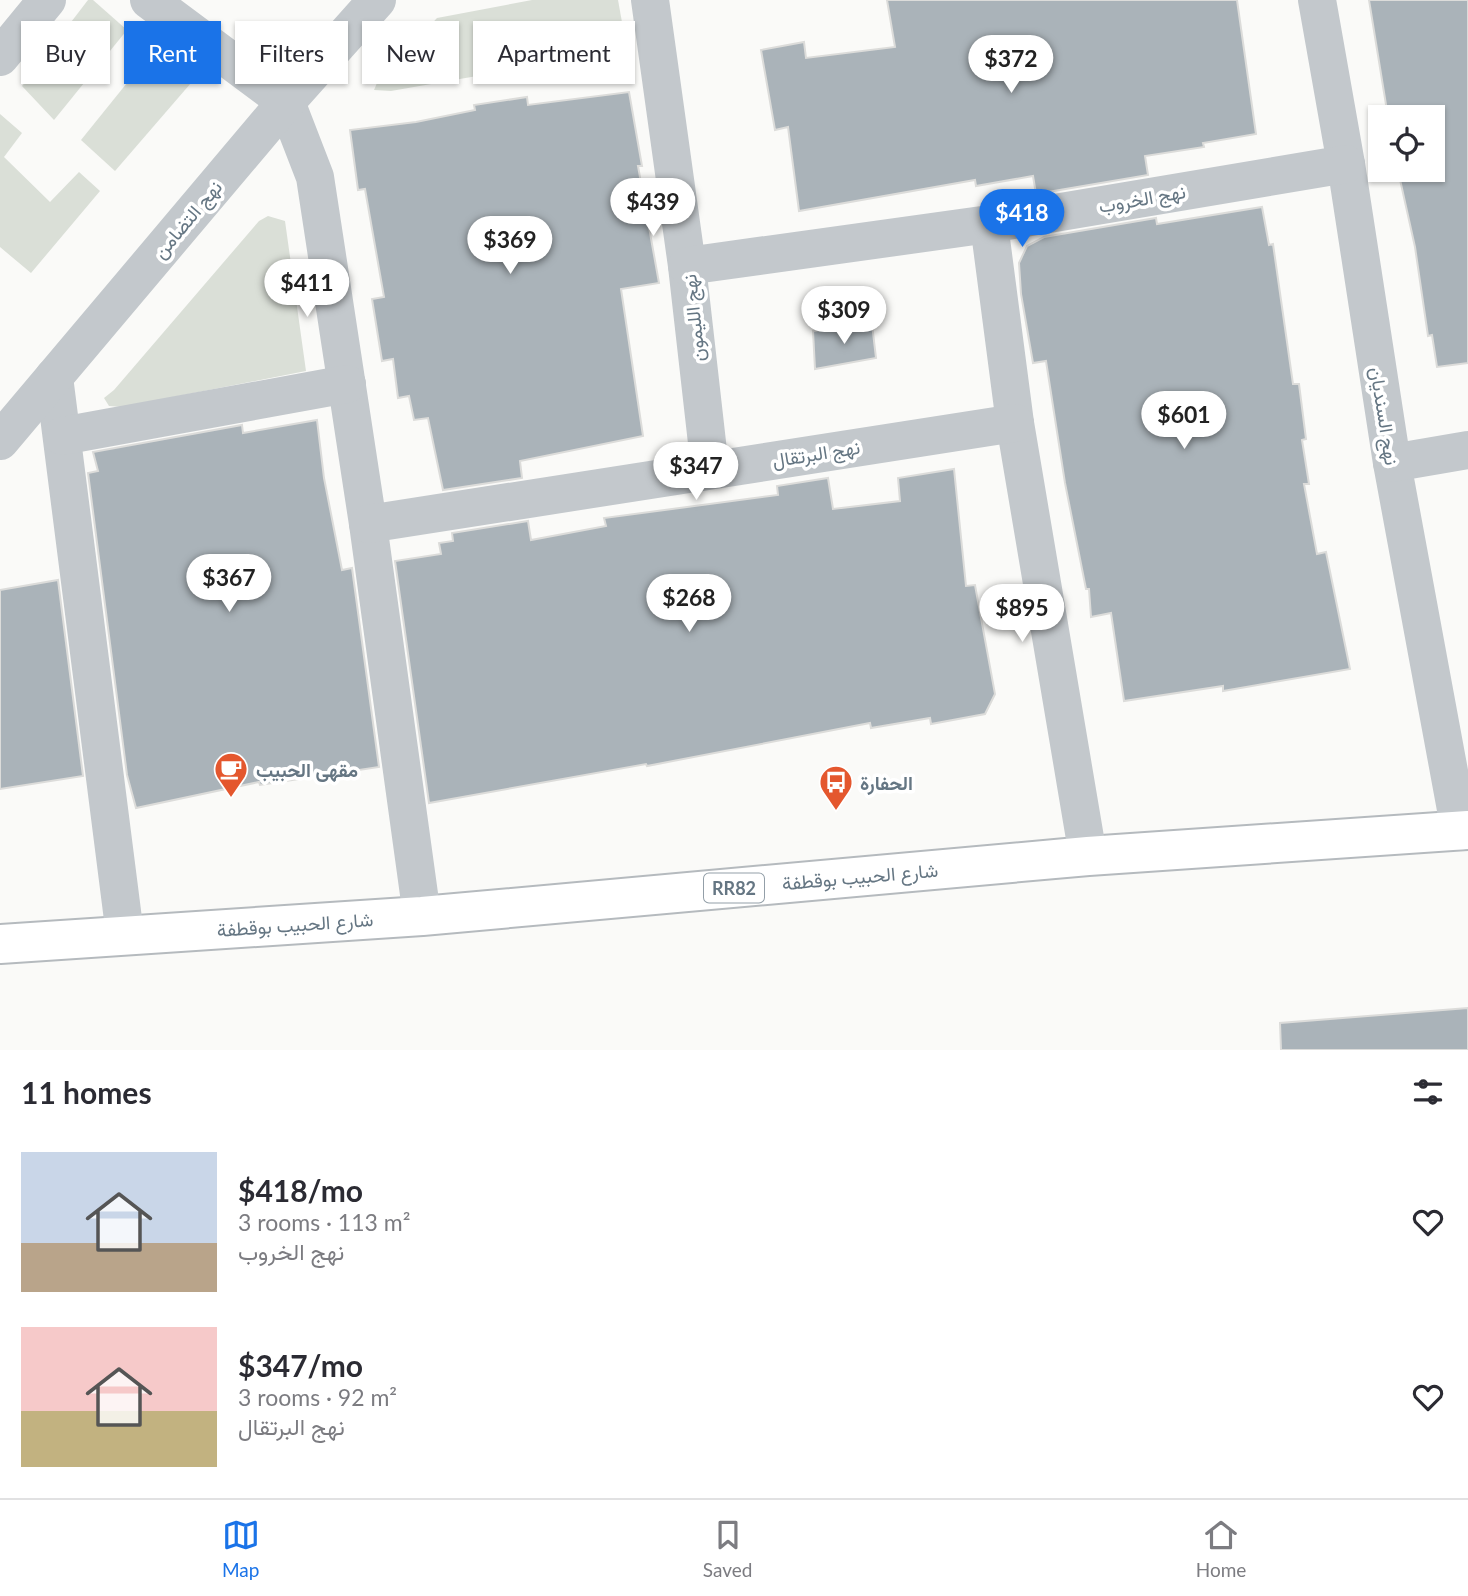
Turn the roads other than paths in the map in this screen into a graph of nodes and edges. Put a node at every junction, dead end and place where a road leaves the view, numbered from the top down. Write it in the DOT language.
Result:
graph roads {
  1 [pos="47,0"];
  2 [pos="149,0"];
  3 [pos="650,0"];
  4 [pos="1317,0"];
  5 [pos="381,1"];
  6 [pos="0,57"];
  7 [pos="286,102"];
  8 [pos="1346,164"];
  9 [pos="989,224"];
  10 [pos="687,266"];
  11 [pos="54,376"];
  12 [pos="346,384"];
  13 [pos="1016,424"];
  14 [pos="62,436"];
  15 [pos="0,441"];
  16 [pos="1468,450"];
  17 [pos="1392,463"];
  18 [pos="710,469"];
  19 [pos="368,524"];
  20 [pos="1464,831"];
  21 [pos="1088,856"];
  22 [pos="422,916"];
  23 [pos="125,935"];
  24 [pos="0,944"];
  1 -- 6 [label="street"];
  2 -- 7 [label="street"];
  3 -- 10 [label="street, نهج الليمون"];
  4 -- 8 [label="street, نهج السنديان"];
  5 -- 7 [label="street, نهج التضامن"];
  7 -- 11 [label="street, نهج التضامن"];
  7 -- 12 [label="street"];
  8 -- 9 [label="street, نهج الخروب"];
  8 -- 17 [label="street, نهج السنديان"];
  9 -- 10 [label="street, نهج الخروب"];
  9 -- 13 [label="street"];
  10 -- 18 [label="street, نهج الليمون"];
  11 -- 14 [label="street"];
  11 -- 15 [label="street, نهج التضامن"];
  12 -- 14 [label="street"];
  12 -- 19 [label="street"];
  13 -- 18 [label="street, نهج البرتقال"];
  13 -- 21 [label="street"];
  14 -- 23 [label="street"];
  16 -- 17 [label="street"];
  17 -- 20 [label="street, نهج السنديان"];
  18 -- 19 [label="street, نهج البرتقال"];
  19 -- 22 [label="street"];
  20 -- 21 [label="main road, شارع الحبيب بوقطفة / RR82"];
  21 -- 22 [label="main road, شارع الحبيب بوقطفة / RR82"];
  22 -- 23 [label="main road, شارع الحبيب بوقطفة / RR82"];
  23 -- 24 [label="main road, شارع الحبيب بوقطفة / RR82"];
}
